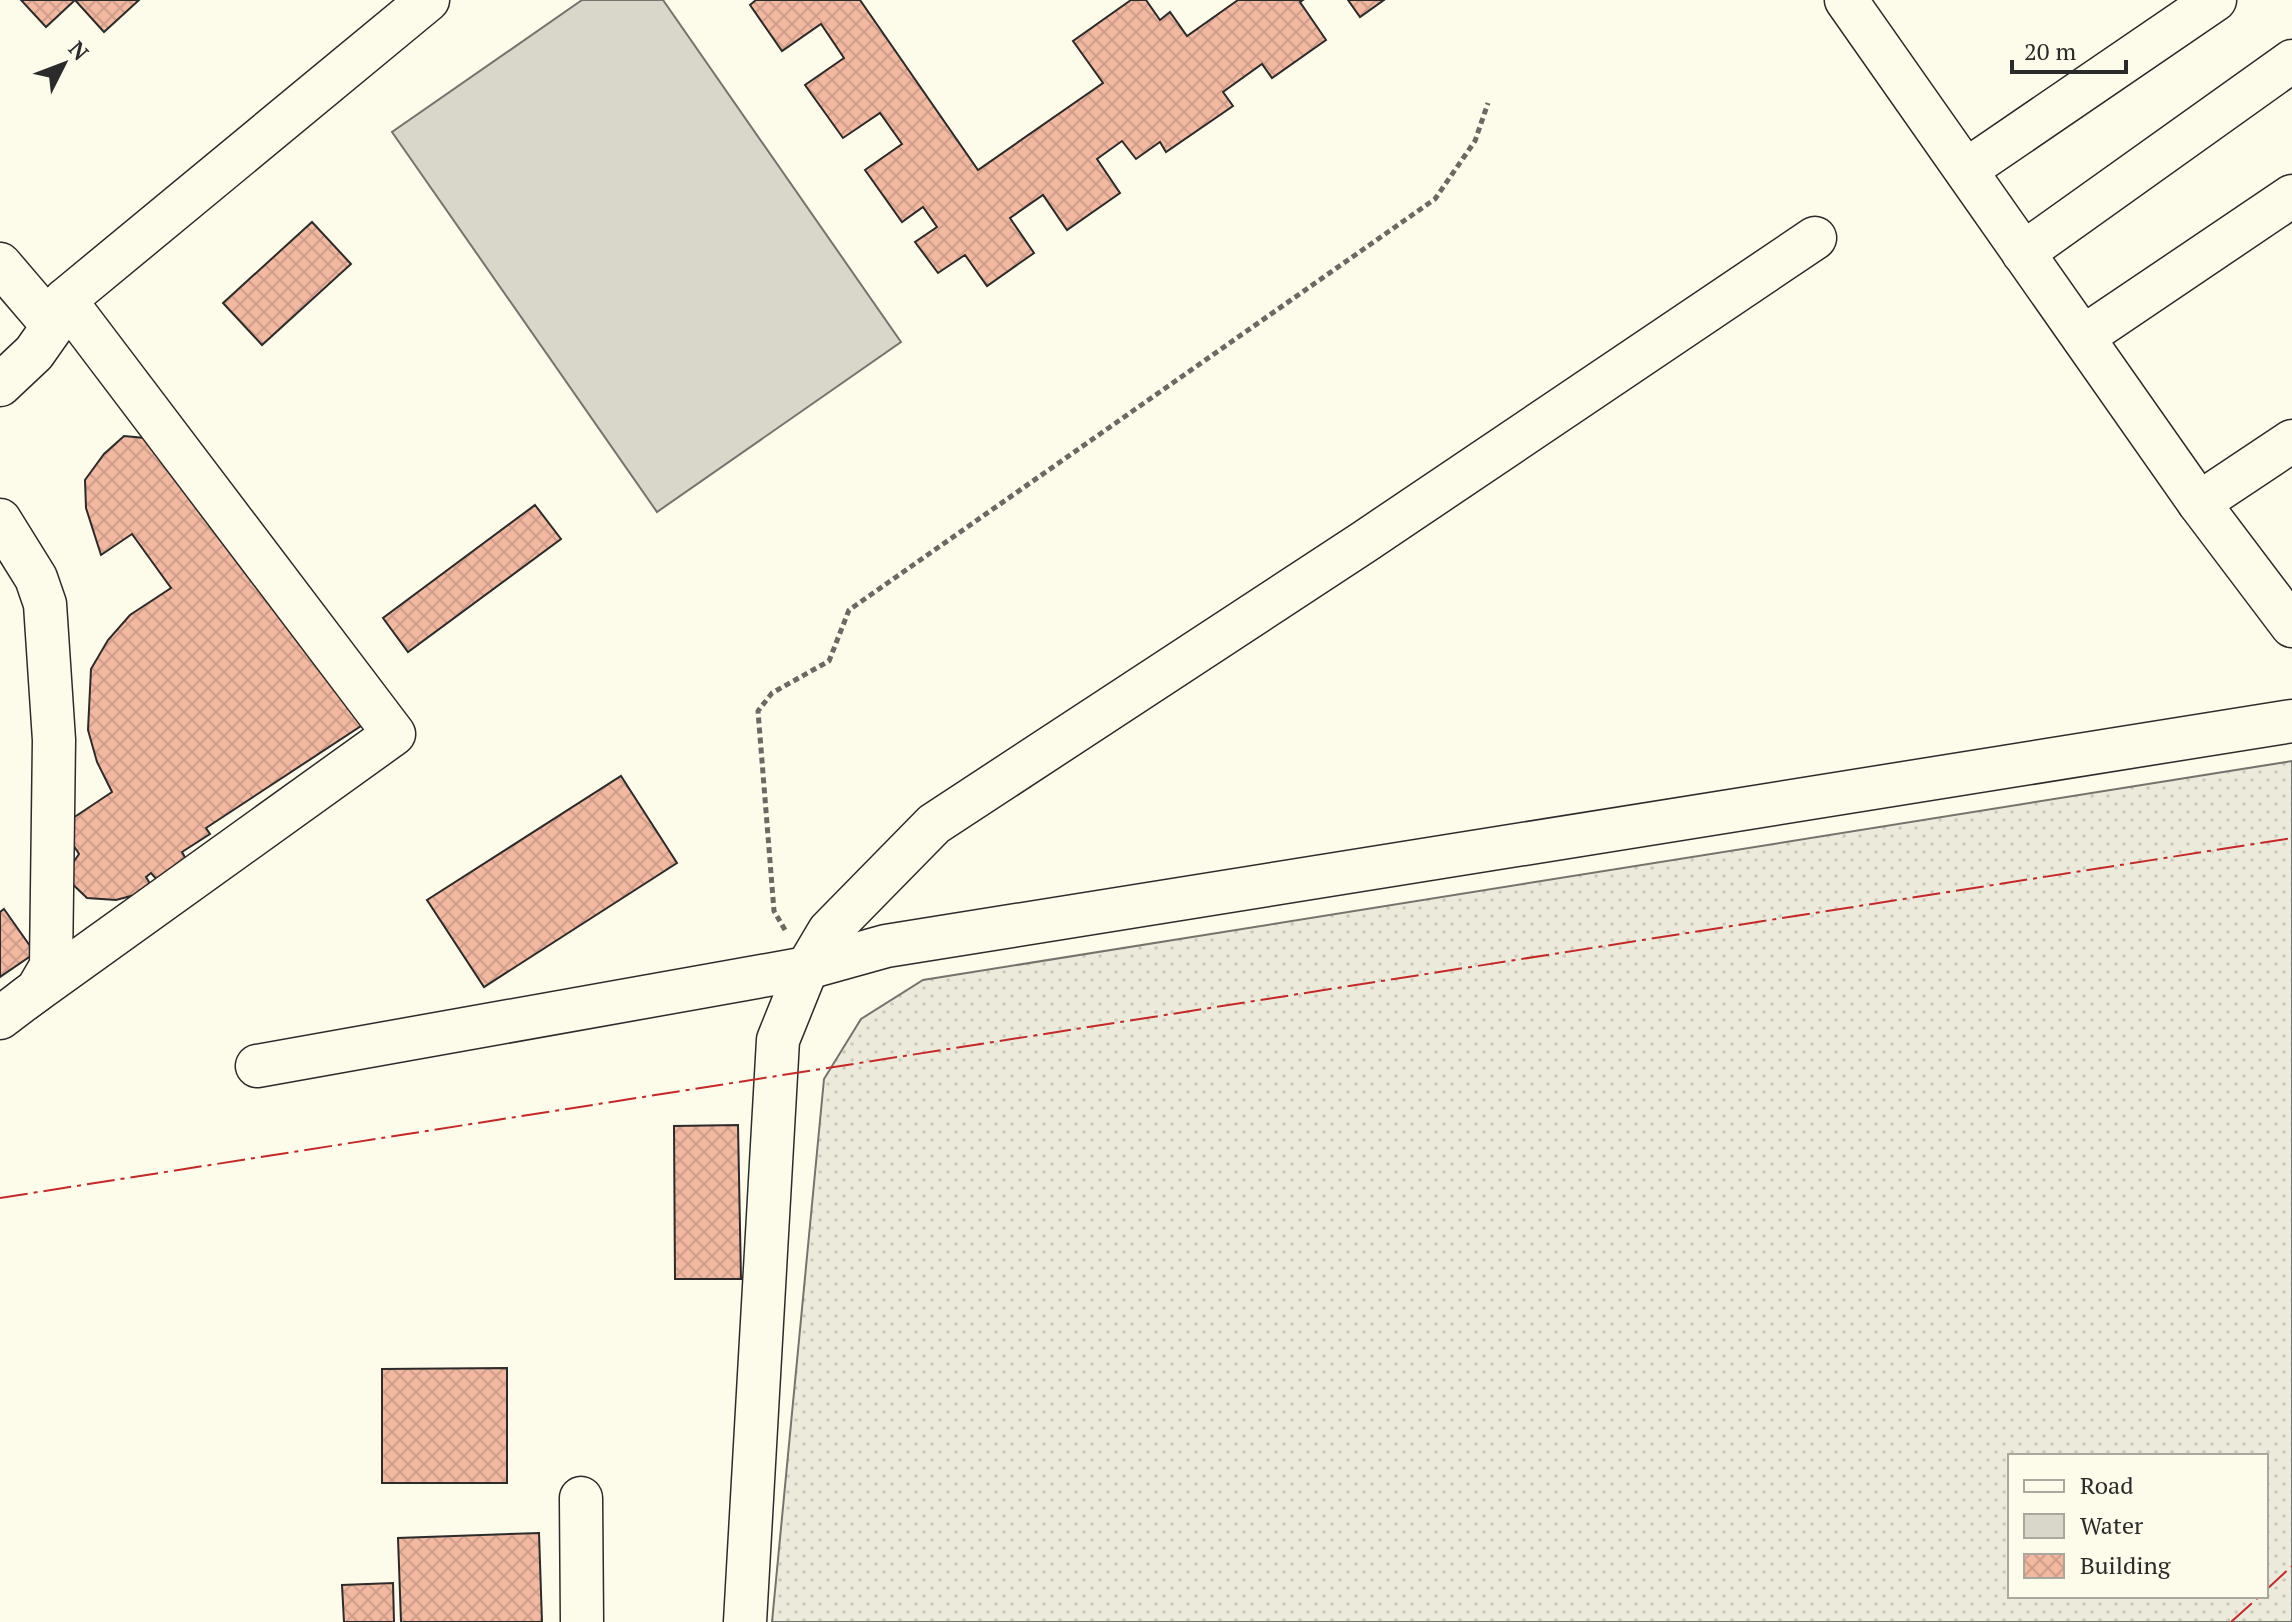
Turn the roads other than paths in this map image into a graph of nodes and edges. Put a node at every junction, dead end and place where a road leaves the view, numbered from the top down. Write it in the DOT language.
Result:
graph roads {
  1 [pos="428,0"];
  2 [pos="1846,0"];
  3 [pos="2215,0"];
  4 [pos="2292,61"];
  5 [pos="1966,170"];
  6 [pos="2292,196"];
  7 [pos="1815,238"];
  8 [pos="2023,253"];
  9 [pos="0,264"];
  10 [pos="59,313"];
  11 [pos="2083,337"];
  12 [pos="0,385"];
  13 [pos="2292,441"];
  14 [pos="2199,503"];
  15 [pos="0,520"];
  16 [pos="2292,626"];
  17 [pos="2292,721"];
  18 [pos="807,968"];
  19 [pos="12,1009"];
  20 [pos="257,1066"];
  21 [pos="581,1498"];
  22 [pos="582,1622"];
  23 [pos="745,1622"];
  1 -- 10 [label="lane"];
  2 -- 5 [label="lane"];
  3 -- 5 [label="lane"];
  4 -- 8 [label="lane"];
  5 -- 8 [label="lane"];
  6 -- 11 [label="lane"];
  7 -- 18 [label="lane"];
  8 -- 11 [label="lane"];
  9 -- 10 [label="lane"];
  10 -- 12 [label="lane"];
  10 -- 19 [label="lane"];
  11 -- 14 [label="lane"];
  13 -- 14 [label="lane"];
  14 -- 16 [label="lane"];
  15 -- 19 [label="lane"];
  17 -- 18 [label="lane"];
  18 -- 20 [label="lane"];
  18 -- 23 [label="lane"];
  21 -- 22 [label="lane"];
}
